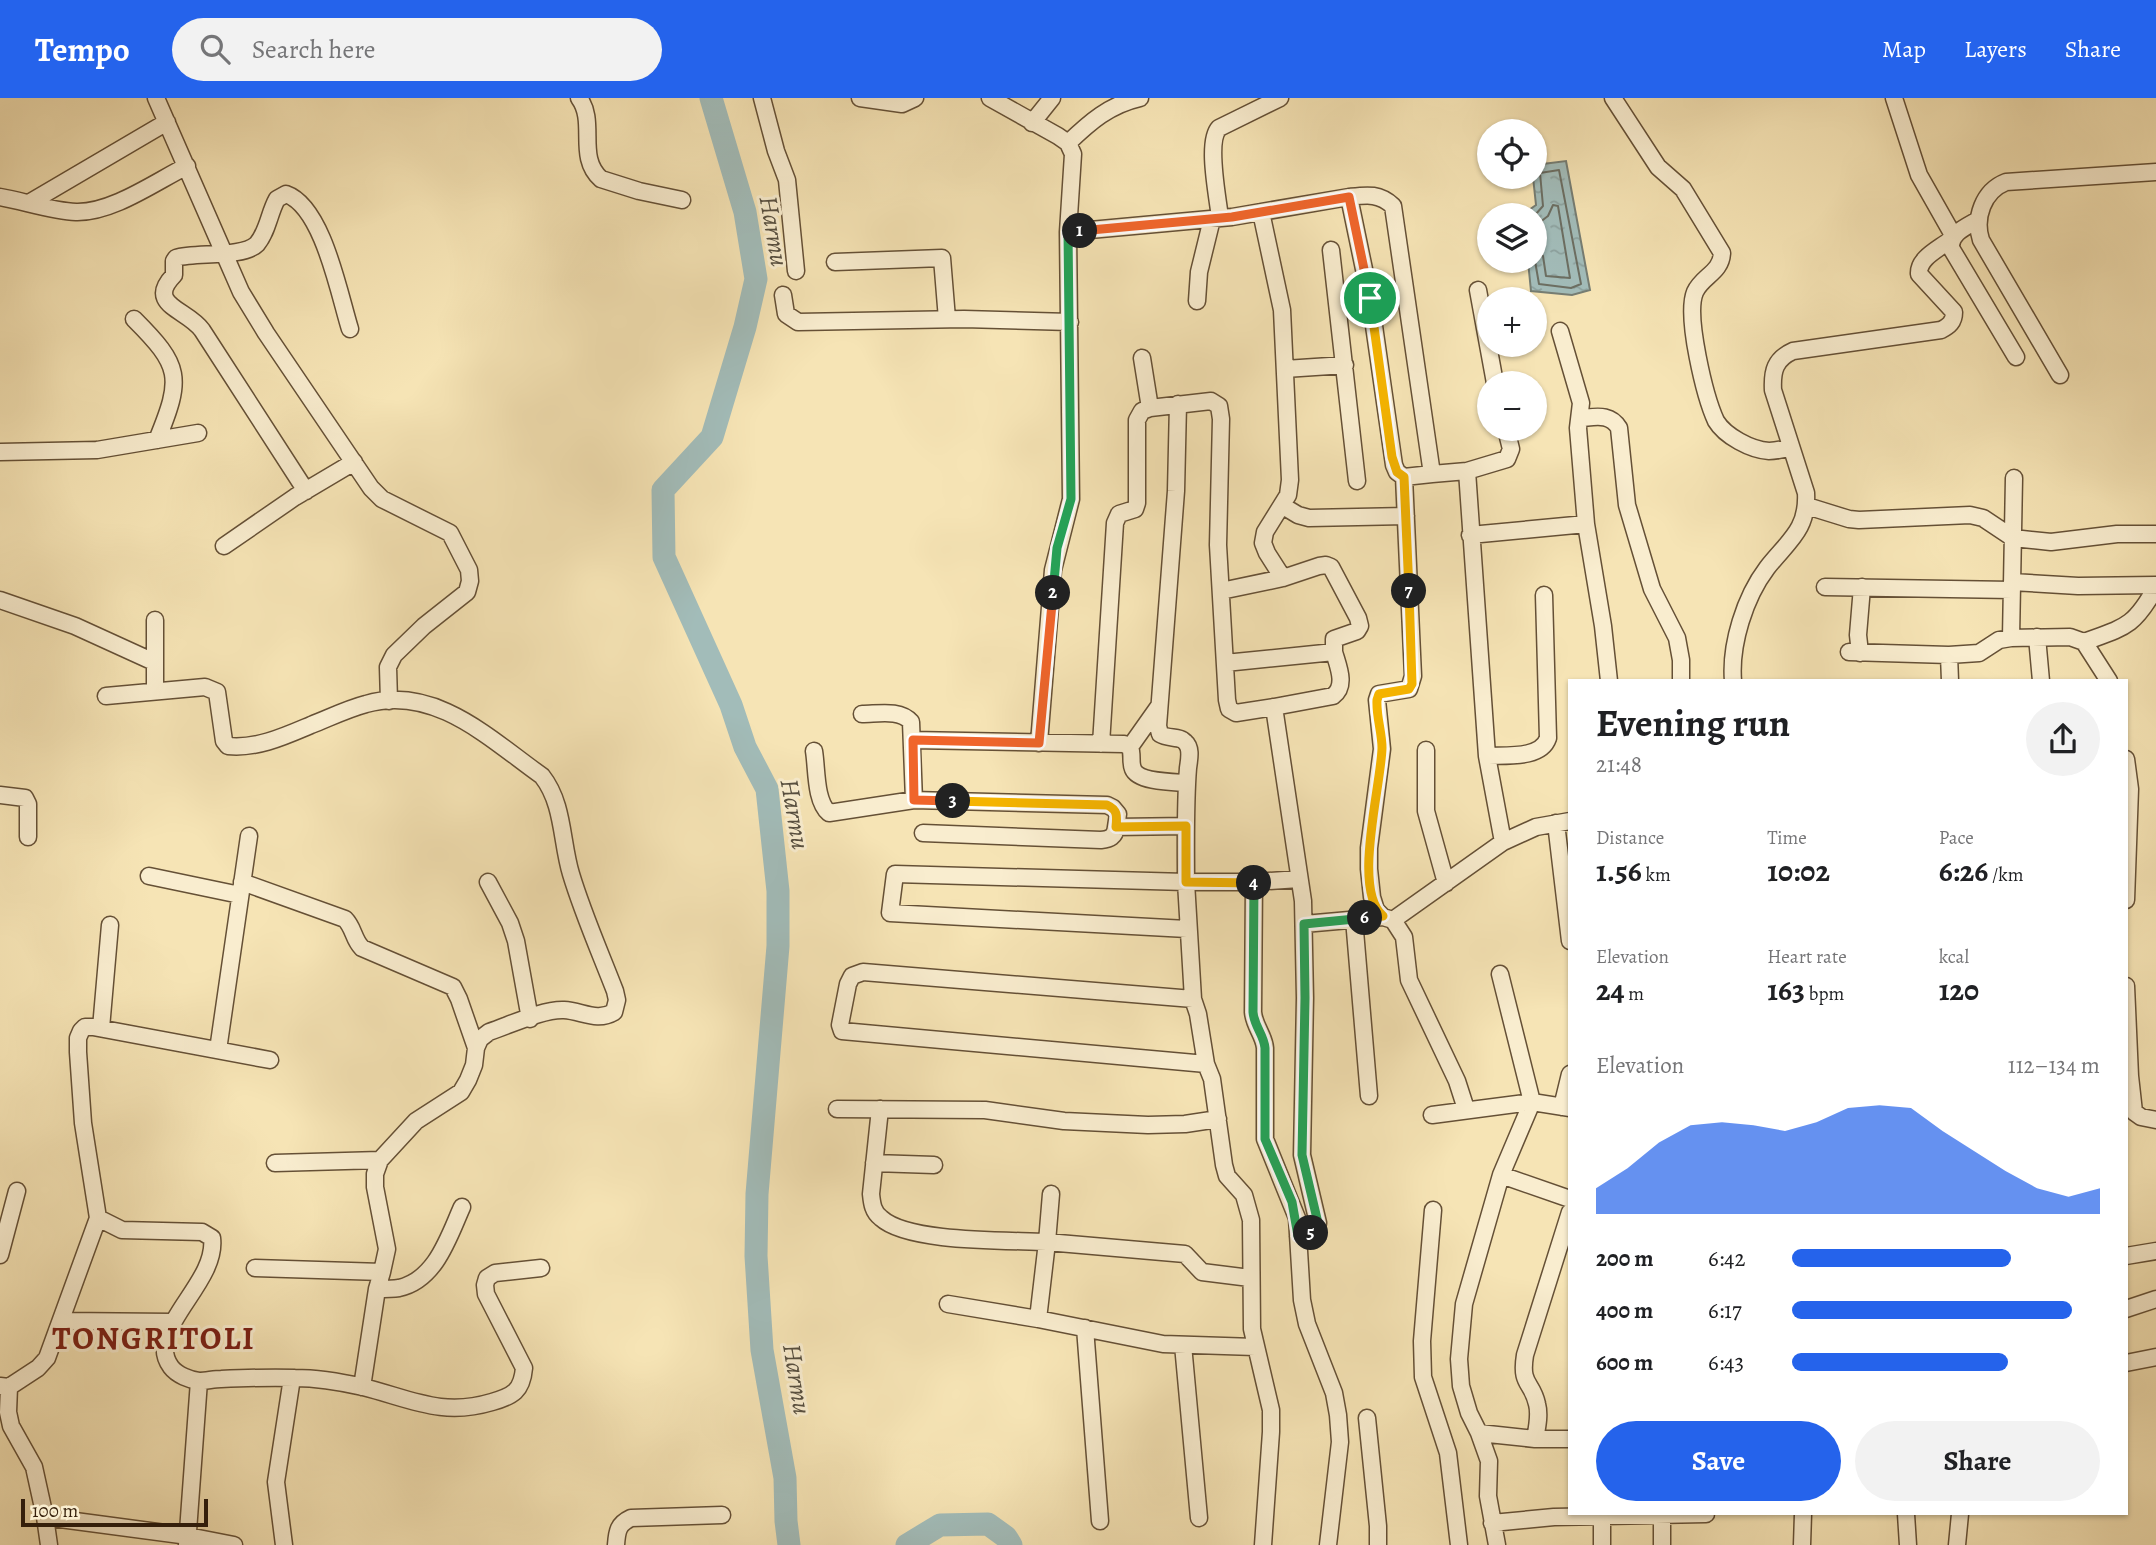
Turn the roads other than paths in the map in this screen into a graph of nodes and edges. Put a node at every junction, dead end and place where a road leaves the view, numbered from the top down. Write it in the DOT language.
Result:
graph roads {
  1 [pos="156,98"];
  2 [pos="579,98"];
  3 [pos="762,98"];
  4 [pos="860,98"];
  5 [pos="915,98"];
  6 [pos="1052,98"];
  7 [pos="1140,98"];
  8 [pos="1280,98"];
  9 [pos="1614,98"];
  10 [pos="1894,98"];
  11 [pos="998,100"];
  12 [pos="167,122"];
  13 [pos="1031,122"];
  14 [pos="1068,143"];
  15 [pos="187,166"];
  16 [pos="2156,172"];
  17 [pos="0,197"];
  18 [pos="1349,197"];
  19 [pos="681,200"];
  20 [pos="29,203"];
  21 [pos="1261,212"];
  22 [pos="1216,218"];
  23 [pos="1978,220"];
  24 [pos="1068,232"];
  25 [pos="1952,238"];
  26 [pos="1331,250"];
  27 [pos="224,253"];
  28 [pos="835,262"];
  29 [pos="796,271"];
  30 [pos="782,295"];
  31 [pos="1197,301"];
  32 [pos="134,319"];
  33 [pos="947,320"];
  34 [pos="1070,322"];
  35 [pos="350,329"];
  36 [pos="1560,331"];
  37 [pos="2016,357"];
  38 [pos="1142,358"];
  39 [pos="1345,365"];
  40 [pos="1285,369"];
  41 [pos="2060,375"];
  42 [pos="1178,404"];
  43 [pos="1150,408"];
  44 [pos="1581,418"];
  45 [pos="198,433"];
  46 [pos="158,440"];
  47 [pos="1509,441"];
  48 [pos="1791,447"];
  49 [pos="0,452"];
  50 [pos="354,462"];
  51 [pos="1467,471"];
  52 [pos="1432,474"];
  53 [pos="1404,477"];
  54 [pos="2014,478"];
  55 [pos="1357,481"];
  56 [pos="306,491"];
  57 [pos="1283,506"];
  58 [pos="1807,506"];
  59 [pos="1406,516"];
  60 [pos="1586,524"];
  61 [pos="2156,534"];
  62 [pos="1470,535"];
  63 [pos="2013,537"];
  64 [pos="224,546"];
  65 [pos="1283,578"];
  66 [pos="2012,586"];
  67 [pos="2156,586"];
  68 [pos="1825,587"];
  69 [pos="1862,587"];
  70 [pos="1221,591"];
  71 [pos="1544,595"];
  72 [pos="0,600"];
  73 [pos="155,620"];
  74 [pos="2037,637"];
  75 [pos="2011,638"];
  76 [pos="2084,642"];
  77 [pos="1334,652"];
  78 [pos="1949,655"];
  79 [pos="154,662"];
  80 [pos="1225,663"];
  81 [pos="1609,679"];
  82 [pos="1681,679"];
  83 [pos="1733,679"];
  84 [pos="1950,679"];
  85 [pos="2041,679"];
  86 [pos="2108,679"];
  87 [pos="155,691"];
  88 [pos="106,696"];
  89 [pos="389,701"];
  90 [pos="1159,706"];
  91 [pos="1274,707"];
  92 [pos="862,714"];
  93 [pos="913,740"];
  94 [pos="1039,743"];
  95 [pos="1101,744"];
  96 [pos="1130,747"];
  97 [pos="1426,750"];
  98 [pos="814,751"];
  99 [pos="1487,756"];
  100 [pos="2128,774"];
  101 [pos="1187,783"];
  102 [pos="0,795"];
  103 [pos="914,800"];
  104 [pos="1563,822"];
  105 [pos="1186,826"];
  106 [pos="1116,827"];
  107 [pos="923,833"];
  108 [pos="28,836"];
  109 [pos="249,836"];
  110 [pos="1503,842"];
  111 [pos="2128,844"];
  112 [pos="149,876"];
  113 [pos="1299,879"];
  114 [pos="488,882"];
  115 [pos="1186,882"];
  116 [pos="1254,882"];
  117 [pos="1446,883"];
  118 [pos="241,889"];
  119 [pos="1568,907"];
  120 [pos="1388,918"];
  121 [pos="1354,919"];
  122 [pos="1304,924"];
  123 [pos="110,925"];
  124 [pos="1187,929"];
  125 [pos="1500,974"];
  126 [pos="1193,999"];
  127 [pos="530,1019"];
  128 [pos="101,1028"];
  129 [pos="2128,1031"];
  130 [pos="476,1048"];
  131 [pos="218,1050"];
  132 [pos="270,1060"];
  133 [pos="1206,1064"];
  134 [pos="1369,1096"];
  135 [pos="1532,1102"];
  136 [pos="837,1108"];
  137 [pos="1566,1108"];
  138 [pos="880,1109"];
  139 [pos="1466,1109"];
  140 [pos="1432,1115"];
  141 [pos="1218,1119"];
  142 [pos="2156,1120"];
  143 [pos="380,1160"];
  144 [pos="275,1163"];
  145 [pos="874,1163"];
  146 [pos="934,1165"];
  147 [pos="1502,1175"];
  148 [pos="17,1191"];
  149 [pos="1051,1194"];
  150 [pos="1568,1198"];
  151 [pos="462,1207"];
  152 [pos="1433,1210"];
  153 [pos="98,1218"];
  154 [pos="1568,1218"];
  155 [pos="1298,1236"];
  156 [pos="1047,1242"];
  157 [pos="2156,1251"];
  158 [pos="0,1255"];
  159 [pos="2128,1255"];
  160 [pos="255,1268"];
  161 [pos="541,1268"];
  162 [pos="382,1272"];
  163 [pos="1250,1278"];
  164 [pos="377,1289"];
  165 [pos="2156,1299"];
  166 [pos="948,1304"];
  167 [pos="2128,1308"];
  168 [pos="1038,1319"];
  169 [pos="62,1321"];
  170 [pos="173,1322"];
  171 [pos="1085,1328"];
  172 [pos="1183,1345"];
  173 [pos="1255,1347"];
  174 [pos="2156,1357"];
  175 [pos="2128,1363"];
  176 [pos="292,1378"];
  177 [pos="199,1381"];
  178 [pos="4,1386"];
  179 [pos="362,1387"];
  180 [pos="1367,1418"];
  181 [pos="1479,1433"];
  182 [pos="1535,1438"];
  183 [pos="1568,1439"];
  184 [pos="722,1515"];
  185 [pos="1602,1515"];
  186 [pos="1662,1515"];
  187 [pos="1803,1515"];
  188 [pos="1906,1515"];
  189 [pos="1961,1515"];
  190 [pos="46,1517"];
  191 [pos="1199,1518"];
  192 [pos="1100,1521"];
  193 [pos="1492,1523"];
  194 [pos="188,1541"];
  195 [pos="48,1545"];
  196 [pos="234,1545"];
  197 [pos="284,1545"];
  198 [pos="616,1545"];
  199 [pos="1263,1545"];
  200 [pos="1328,1545"];
  201 [pos="1378,1545"];
  202 [pos="1459,1545"];
  203 [pos="1497,1545"];
  204 [pos="1602,1545"];
  205 [pos="1662,1545"];
  206 [pos="1802,1545"];
  207 [pos="1908,1545"];
  208 [pos="1956,1545"];
  1 -- 12 [label="street"];
  2 -- 19 [label="street"];
  3 -- 29 [label="street"];
  4 -- 5 [label="street"];
  6 -- 13 [label="street"];
  7 -- 14 [label="street"];
  8 -- 22 [label="street"];
  9 -- 48 [label="street"];
  10 -- 25 [label="street"];
  11 -- 13 [label="street"];
  12 -- 15 [label="street"];
  12 -- 20 [label="street"];
  13 -- 14 [label="street"];
  14 -- 24 [label="street"];
  15 -- 20 [label="street"];
  15 -- 27 [label="street"];
  16 -- 23 [label="street"];
  17 -- 20 [label="street"];
  18 -- 21 [label="street"];
  18 -- 52 [label="street"];
  18 -- 53 [label="street"];
  21 -- 22 [label="street"];
  21 -- 40 [label="street"];
  22 -- 24 [label="street"];
  22 -- 31 [label="street"];
  23 -- 25 [label="street"];
  23 -- 41 [label="street"];
  24 -- 34 [label="street"];
  25 -- 37 [label="street"];
  25 -- 48 [label="street"];
  26 -- 39 [label="street"];
  27 -- 35 [label="street"];
  27 -- 50 [label="street"];
  27 -- 56 [label="street"];
  28 -- 33 [label="street"];
  30 -- 33 [label="street"];
  32 -- 46 [label="street"];
  33 -- 34 [label="street"];
  34 -- 94 [label="street"];
  36 -- 44 [label="street"];
  38 -- 43 [label="street"];
  39 -- 40 [label="street"];
  39 -- 55 [label="street"];
  40 -- 57 [label="street"];
  42 -- 43 [label="street"];
  42 -- 70 [label="street"];
  42 -- 90 [label="street"];
  43 -- 95 [label="street"];
  44 -- 60 [label="street"];
  44 -- 82 [label="street"];
  45 -- 46 [label="street"];
  46 -- 49 [label="street"];
  47 -- 51 [label="street"];
  48 -- 58 [label="street"];
  50 -- 56 [label="street"];
  50 -- 89 [label="street"];
  51 -- 52 [label="street"];
  51 -- 62 [label="street"];
  52 -- 53 [label="street"];
  53 -- 59 [label="street"];
  54 -- 63 [label="street"];
  56 -- 64 [label="street"];
  57 -- 59 [label="street"];
  57 -- 65 [label="street"];
  58 -- 63 [label="street"];
  58 -- 83 [label="street"];
  59 -- 120 [label="street"];
  60 -- 62 [label="street"];
  60 -- 81 [label="street"];
  61 -- 63 [label="street"];
  62 -- 99 [label="street"];
  63 -- 66 [label="street"];
  65 -- 70 [label="street"];
  65 -- 77 [label="street"];
  66 -- 67 [label="street"];
  66 -- 69 [label="street"];
  66 -- 75 [label="street"];
  67 -- 76 [label="street"];
  68 -- 69 [label="street"];
  69 -- 78 [label="street"];
  70 -- 80 [label="street"];
  71 -- 99 [label="street"];
  72 -- 79 [label="street"];
  73 -- 79 [label="street"];
  74 -- 75 [label="street"];
  74 -- 76 [label="street"];
  74 -- 85 [label="street"];
  75 -- 78 [label="street"];
  76 -- 86 [label="street"];
  77 -- 80 [label="street"];
  77 -- 91 [label="street"];
  78 -- 84 [label="street"];
  79 -- 87 [label="street"];
  80 -- 91 [label="street"];
  87 -- 88 [label="street"];
  87 -- 89 [label="street"];
  89 -- 127 [label="street"];
  90 -- 96 [label="street"];
  90 -- 101 [label="street"];
  91 -- 113 [label="street"];
  92 -- 93 [label="street"];
  93 -- 94 [label="street"];
  93 -- 103 [label="street"];
  94 -- 95 [label="street"];
  95 -- 96 [label="street"];
  96 -- 101 [label="street"];
  97 -- 117 [label="street"];
  98 -- 103 [label="street"];
  99 -- 110 [label="street"];
  100 -- 111 [label="street"];
  101 -- 105 [label="street"];
  102 -- 108 [label="street"];
  103 -- 106 [label="street"];
  104 -- 110 [label="street"];
  104 -- 119 [label="street"];
  105 -- 106 [label="street"];
  105 -- 115 [label="street"];
  106 -- 107 [label="street"];
  109 -- 118 [label="street"];
  110 -- 117 [label="street"];
  112 -- 118 [label="street"];
  113 -- 116 [label="street"];
  113 -- 122 [label="street"];
  114 -- 127 [label="street"];
  115 -- 116 [label="street"];
  115 -- 124 [label="street"];
  115 -- 124 [label="street"];
  116 -- 155 [label="street"];
  117 -- 120 [label="street"];
  118 -- 130 [label="street"];
  118 -- 131 [label="street"];
  120 -- 121 [label="street"];
  120 -- 139 [label="street"];
  121 -- 122 [label="street"];
  121 -- 134 [label="street"];
  122 -- 155 [label="street"];
  123 -- 128 [label="street"];
  124 -- 126 [label="street"];
  125 -- 135 [label="street"];
  126 -- 133 [label="street"];
  126 -- 133 [label="street"];
  127 -- 130 [label="street"];
  128 -- 131 [label="street"];
  128 -- 153 [label="street"];
  129 -- 142 [label="street"];
  130 -- 143 [label="street"];
  131 -- 132 [label="street"];
  133 -- 141 [label="street"];
  135 -- 137 [label="street"];
  135 -- 139 [label="street"];
  135 -- 147 [label="street"];
  136 -- 138 [label="street"];
  138 -- 141 [label="street"];
  138 -- 145 [label="street"];
  139 -- 140 [label="street"];
  141 -- 163 [label="street"];
  143 -- 144 [label="street"];
  143 -- 162 [label="street"];
  145 -- 146 [label="street"];
  145 -- 156 [label="street"];
  147 -- 150 [label="street"];
  147 -- 181 [label="street"];
  148 -- 158 [label="street"];
  149 -- 156 [label="street"];
  151 -- 164 [label="street"];
  152 -- 202 [label="street"];
  153 -- 169 [label="street"];
  153 -- 170 [label="street"];
  154 -- 182 [label="street"];
  155 -- 200 [label="street"];
  156 -- 163 [label="street"];
  156 -- 168 [label="street"];
  157 -- 159 [label="street"];
  160 -- 162 [label="street"];
  161 -- 179 [label="street"];
  162 -- 164 [label="street"];
  163 -- 173 [label="street"];
  164 -- 179 [label="street"];
  165 -- 167 [label="street"];
  166 -- 168 [label="street"];
  168 -- 171 [label="street"];
  169 -- 170 [label="street"];
  169 -- 178 [label="street"];
  170 -- 177 [label="street"];
  171 -- 172 [label="street"];
  171 -- 192 [label="street"];
  172 -- 173 [label="street"];
  172 -- 191 [label="street"];
  173 -- 199 [label="street"];
  174 -- 175 [label="street"];
  176 -- 177 [label="street"];
  176 -- 179 [label="street"];
  176 -- 197 [label="street"];
  177 -- 194 [label="street"];
  178 -- 190 [label="street"];
  180 -- 201 [label="street"];
  181 -- 182 [label="street"];
  181 -- 193 [label="street"];
  182 -- 183 [label="street"];
  184 -- 198 [label="street"];
  185 -- 186 [label="street"];
  185 -- 193 [label="street"];
  185 -- 204 [label="street"];
  186 -- 205 [label="street"];
  187 -- 206 [label="street"];
  188 -- 207 [label="street"];
  189 -- 208 [label="street"];
  190 -- 194 [label="street"];
  190 -- 195 [label="street"];
  193 -- 203 [label="street"];
  194 -- 196 [label="street"];
}
